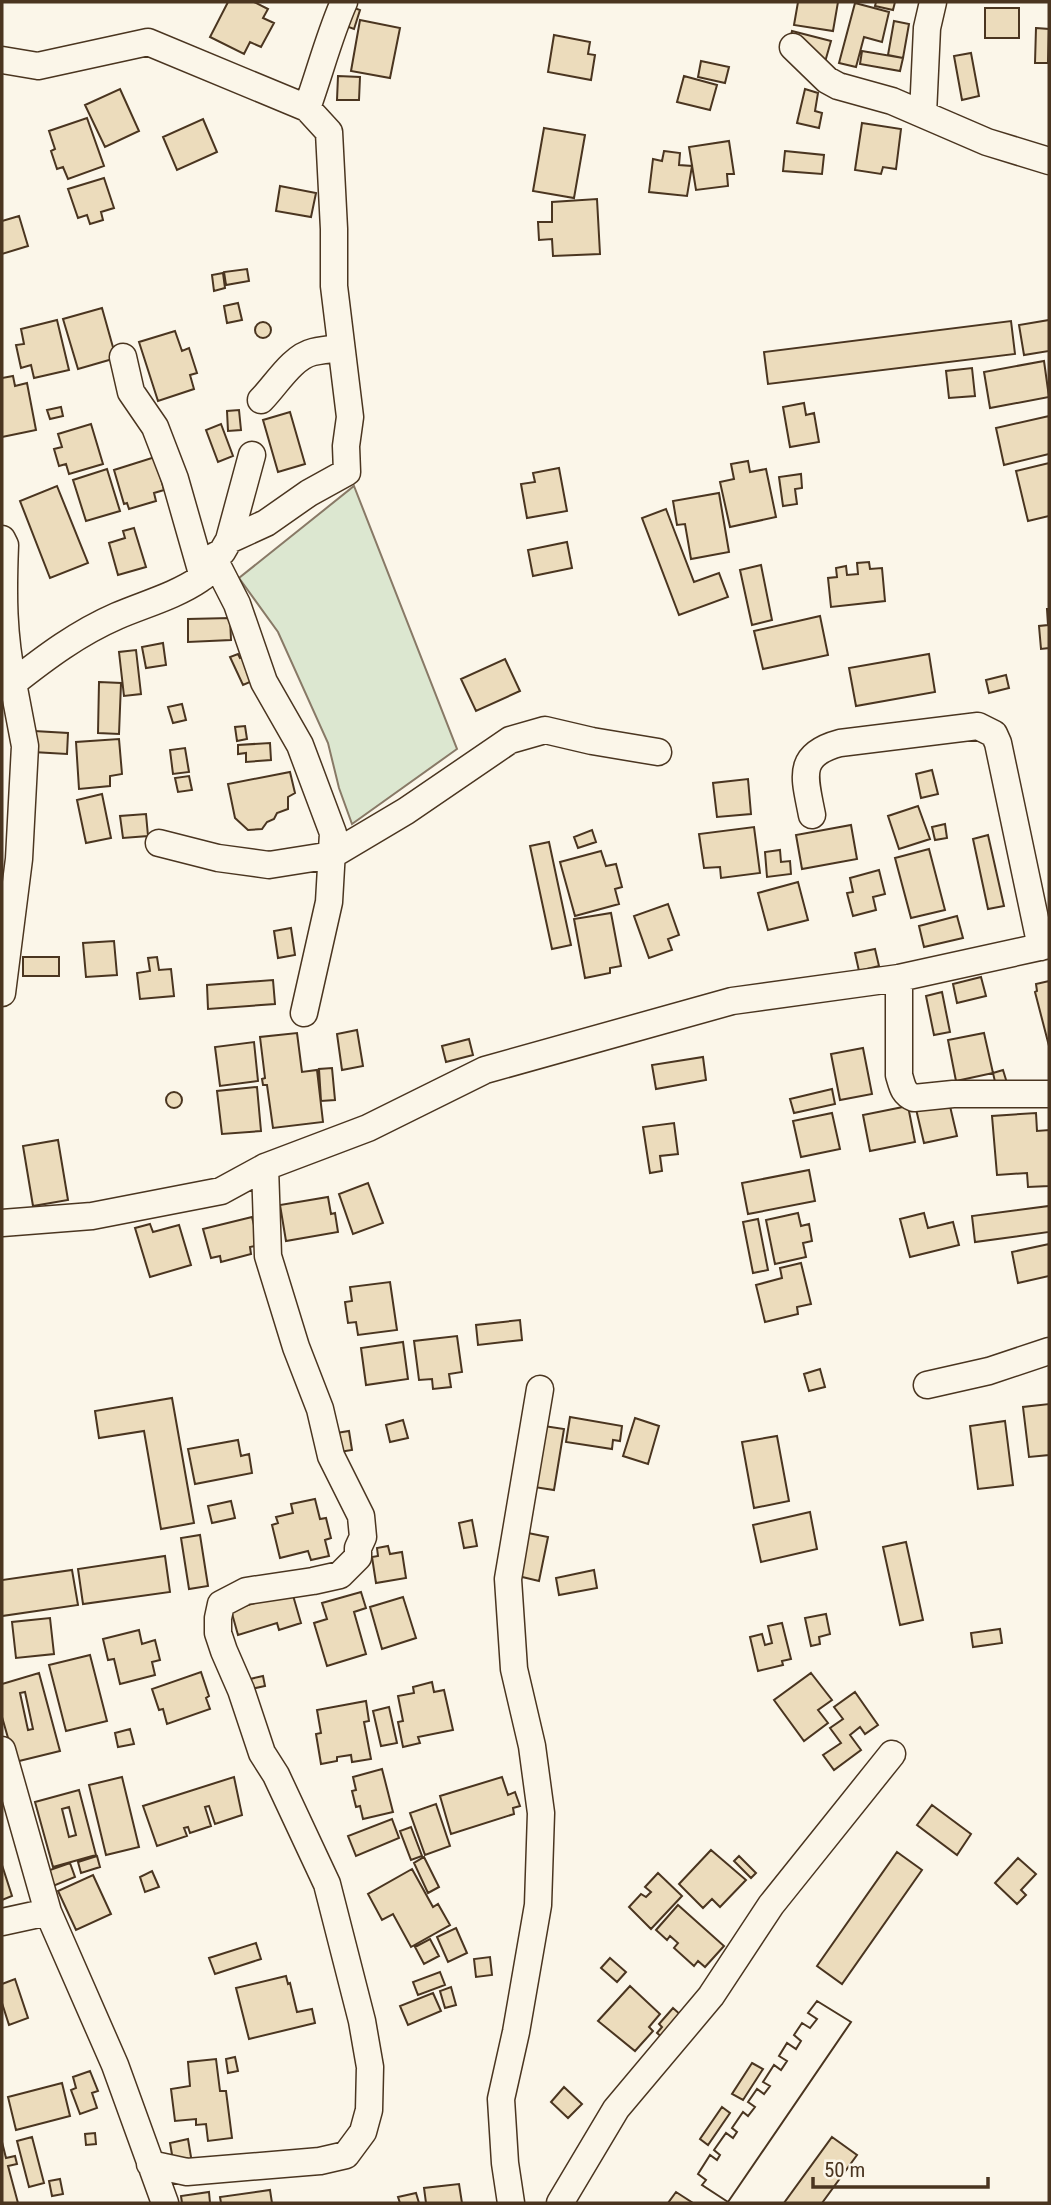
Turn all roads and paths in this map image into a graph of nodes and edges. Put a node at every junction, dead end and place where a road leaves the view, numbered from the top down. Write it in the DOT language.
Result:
graph roads {
  1 [pos="344,2"];
  2 [pos="933,2"];
  3 [pos="793,47"];
  4 [pos="2,60"];
  5 [pos="307,108"];
  6 [pos="923,114"];
  7 [pos="1049,161"];
  8 [pos="341,348"];
  9 [pos="123,357"];
  10 [pos="261,400"];
  11 [pos="252,455"];
  12 [pos="2,539"];
  13 [pos="215,558"];
  14 [pos="7,683"];
  15 [pos="658,752"];
  16 [pos="812,815"];
  17 [pos="159,843"];
  18 [pos="332,855"];
  19 [pos="1045,946"];
  20 [pos="899,978"];
  21 [pos="2,993"];
  22 [pos="304,1013"];
  23 [pos="1049,1094"];
  24 [pos="265,1167"];
  25 [pos="2,1223"];
  26 [pos="1049,1351"];
  27 [pos="927,1385"];
  28 [pos="540,1389"];
  29 [pos="2,1750"];
  30 [pos="892,1754"];
  31 [pos="48,1912"];
  32 [pos="2,1922"];
  33 [pos="150,2164"];
  34 [pos="187,2172"];
  35 [pos="164,2199"];
  36 [pos="511,2203"];
  37 [pos="560,2203"];
  1 -- 5 [label="street"];
  2 -- 6 [label="street"];
  3 -- 6 [label="street"];
  4 -- 5 [label="street"];
  5 -- 8 [label="street"];
  6 -- 7 [label="street"];
  8 -- 10 [label="street"];
  8 -- 13 [label="street"];
  9 -- 13 [label="street"];
  11 -- 13 [label="street"];
  12 -- 14 [label="street"];
  13 -- 14 [label="street"];
  13 -- 18 [label="street"];
  14 -- 21 [label="street"];
  15 -- 18 [label="street"];
  16 -- 19 [label="street"];
  17 -- 18 [label="street"];
  18 -- 22 [label="street"];
  19 -- 20 [label="street"];
  20 -- 23 [label="street"];
  20 -- 24 [label="street"];
  24 -- 25 [label="street"];
  24 -- 34 [label="street"];
  26 -- 27 [label="street"];
  28 -- 36 [label="street"];
  29 -- 31 [label="street"];
  30 -- 37 [label="street"];
  31 -- 32 [label="street"];
  31 -- 33 [label="street"];
  33 -- 34 [label="street"];
  33 -- 35 [label="street"];
  34 -- 35 [label="street"];
}
